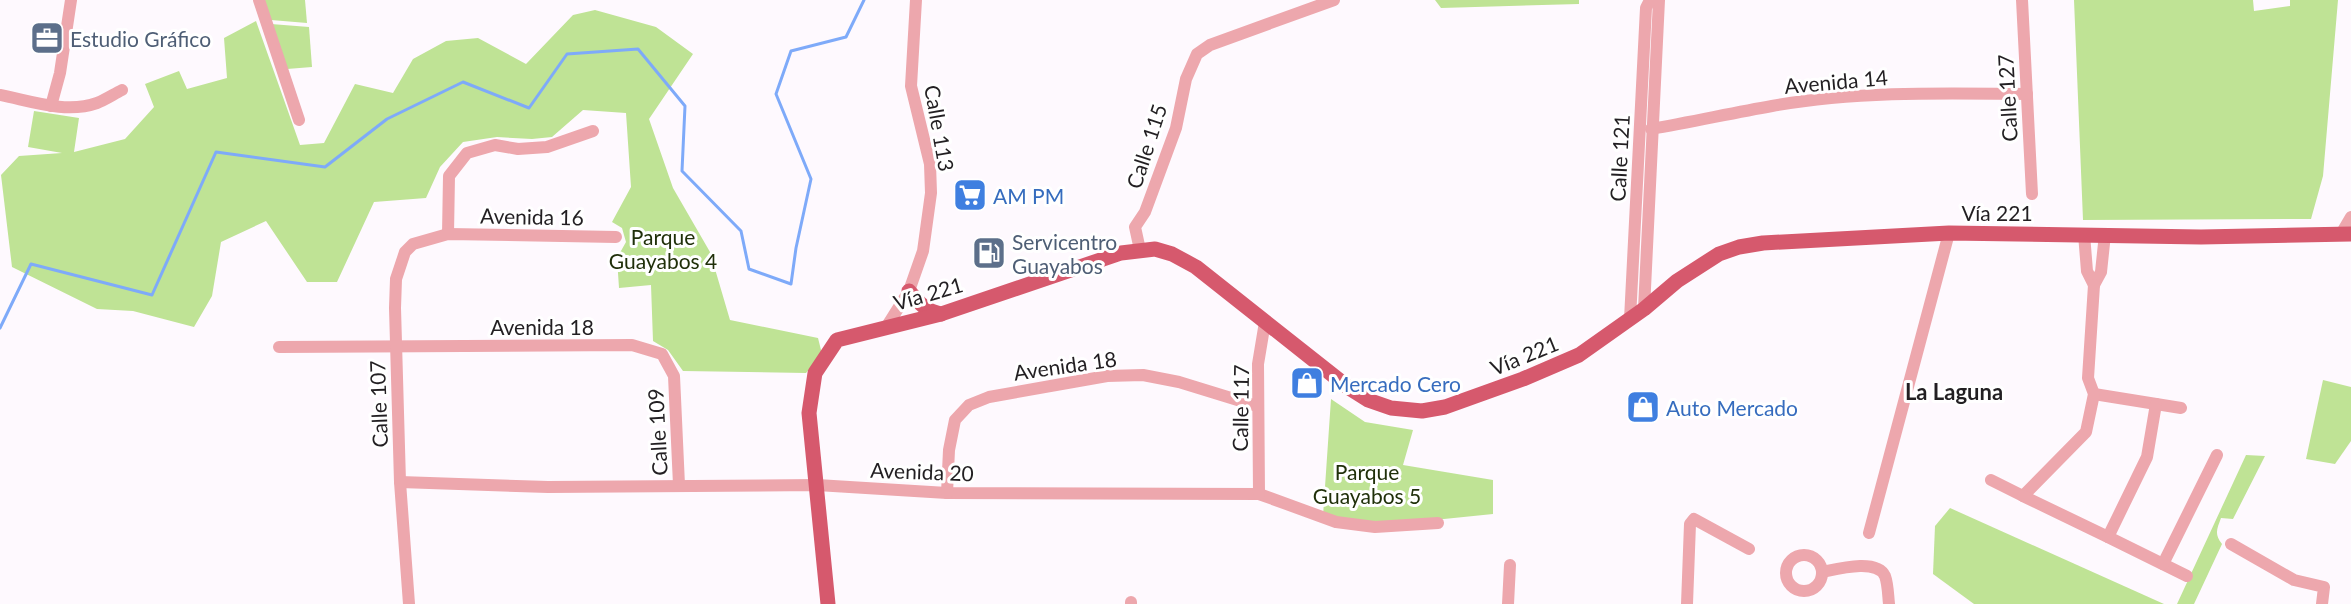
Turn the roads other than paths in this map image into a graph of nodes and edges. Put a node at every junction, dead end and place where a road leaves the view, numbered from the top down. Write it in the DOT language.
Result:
graph roads {
  1 [pos="71,0"];
  2 [pos="259,0"];
  3 [pos="916,0"];
  4 [pos="1298,0"];
  5 [pos="1334,0"];
  6 [pos="1650,0"];
  7 [pos="1659,0"];
  8 [pos="2022,0"];
  9 [pos="1297,14"];
  10 [pos="122,90"];
  11 [pos="2027,94"];
  12 [pos="0,95"];
  13 [pos="51,106"];
  14 [pos="299,120"];
  15 [pos="1651,129"];
  16 [pos="593,131"];
  17 [pos="2031,194"];
  18 [pos="2351,217"];
  19 [pos="1949,233"];
  20 [pos="448,234"];
  21 [pos="2084,234"];
  22 [pos="2105,234"];
  23 [pos="2346,234"];
  24 [pos="616,237"];
  25 [pos="1140,250"];
  26 [pos="2094,285"];
  27 [pos="909,291"];
  28 [pos="1644,309"];
  29 [pos="941,314"];
  30 [pos="1630,319"];
  31 [pos="1265,322"];
  32 [pos="887,326"];
  33 [pos="396,345"];
  34 [pos="279,347"];
  35 [pos="674,376"];
  36 [pos="2094,394"];
  37 [pos="2156,404"];
  38 [pos="1257,406"];
  39 [pos="2181,408"];
  40 [pos="2217,455"];
  41 [pos="1991,480"];
  42 [pos="400,482"];
  43 [pos="680,485"];
  44 [pos="817,485"];
  45 [pos="947,493"];
  46 [pos="1259,494"];
  47 [pos="2023,495"];
  48 [pos="1438,523"];
  49 [pos="1869,533"];
  50 [pos="2108,537"];
  51 [pos="2231,544"];
  52 [pos="1749,549"];
  53 [pos="2163,564"];
  54 [pos="1510,565"];
  55 [pos="1822,572"];
  56 [pos="2187,576"];
  57 [pos="408,604"];
  58 [pos="828,604"];
  59 [pos="1508,604"];
  60 [pos="1687,604"];
  61 [pos="1889,604"];
  62 [pos="2322,604"];
  1 -- 13 [label="street"];
  2 -- 14 [label="street"];
  3 -- 27 [label="street, Calle 113"];
  4 -- 9 [label="street"];
  5 -- 9 [label="street"];
  6 -- 30 [label="street, Calle 121"];
  7 -- 15 [label="street, Calle 121"];
  8 -- 11 [label="street, Calle 127"];
  9 -- 25 [label="street, Calle 115"];
  10 -- 13 [label="street"];
  11 -- 15 [label="street, Avenida 14"];
  11 -- 17 [label="street, Calle 127"];
  12 -- 13 [label="street"];
  15 -- 28 [label="street, Calle 121"];
  16 -- 20 [label="street"];
  18 -- 23 [label="street"];
  19 -- 21 [label="main road, Vía 221"];
  19 -- 28 [label="main road, Vía 221"];
  19 -- 49 [label="street"];
  20 -- 24 [label="street, Avenida 16"];
  20 -- 33 [label="street, Calle 107"];
  21 -- 22 [label="main road, Vía 221"];
  21 -- 26 [label="street"];
  22 -- 23 [label="main road, Vía 221"];
  22 -- 26 [label="street"];
  25 -- 29 [label="main road, Vía 221"];
  25 -- 31 [label="main road, Vía 221"];
  26 -- 36 [label="street"];
  27 -- 29 [label="main road"];
  27 -- 32 [label="street, Calle 113"];
  28 -- 30 [label="main road, Vía 221"];
  29 -- 32 [label="main road, Vía 221"];
  30 -- 31 [label="main road, Vía 221"];
  31 -- 38 [label="street, Calle 117"];
  32 -- 44 [label="main road, Vía 221"];
  33 -- 34 [label="street, Avenida 18"];
  33 -- 35 [label="street, Avenida 18"];
  33 -- 42 [label="street, Calle 107"];
  35 -- 43 [label="street, Calle 109"];
  36 -- 37 [label="street"];
  36 -- 47 [label="street"];
  37 -- 39 [label="street"];
  37 -- 50 [label="street"];
  38 -- 45 [label="street, Avenida 18"];
  38 -- 46 [label="street, Calle 117"];
  40 -- 53 [label="street"];
  41 -- 47 [label="street"];
  42 -- 43 [label="street, Avenida 20"];
  42 -- 57 [label="street, Calle 107"];
  43 -- 44 [label="street, Avenida 20"];
  44 -- 45 [label="street, Avenida 20"];
  44 -- 58 [label="main road, Vía 221"];
  45 -- 46 [label="street, Avenida 20"];
  46 -- 48 [label="street, Avenida 20"];
  47 -- 50 [label="street"];
  50 -- 53 [label="street"];
  51 -- 62 [label="street"];
  52 -- 60 [label="street"];
  53 -- 56 [label="street"];
  54 -- 59 [label="street"];
  55 -- 61 [label="street"];
}
